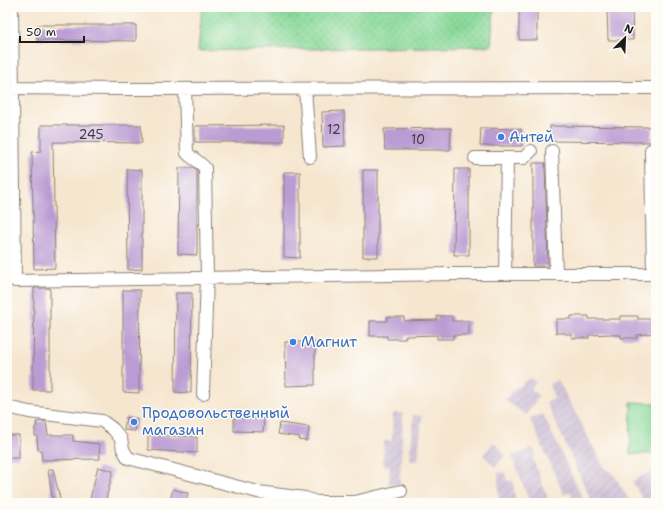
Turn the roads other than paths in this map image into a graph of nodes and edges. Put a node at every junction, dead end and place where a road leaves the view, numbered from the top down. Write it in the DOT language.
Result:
graph roads {
  1 [pos="12,7"];
  2 [pos="10,88"];
  3 [pos="305,88"];
  4 [pos="656,88"];
  5 [pos="185,89"];
  6 [pos="651,150"];
  7 [pos="531,151"];
  8 [pos="552,151"];
  9 [pos="310,157"];
  10 [pos="476,158"];
  11 [pos="506,158"];
  12 [pos="505,274"];
  13 [pos="556,274"];
  14 [pos="654,274"];
  15 [pos="206,277"];
  16 [pos="203,394"];
  17 [pos="7,407"];
  18 [pos="401,491"];
  1 -- 2 [label="street"];
  2 -- 5 [label="street"];
  2 -- 15 [label="street"];
  3 -- 4 [label="street"];
  3 -- 5 [label="street"];
  3 -- 9 [label="street"];
  5 -- 15 [label="street"];
  6 -- 14 [label="street"];
  7 -- 11 [label="street"];
  8 -- 13 [label="street"];
  10 -- 11 [label="street"];
  11 -- 12 [label="street"];
  12 -- 13 [label="street"];
  12 -- 15 [label="street"];
  13 -- 14 [label="street"];
  15 -- 16 [label="street"];
  17 -- 18 [label="street"];
}
